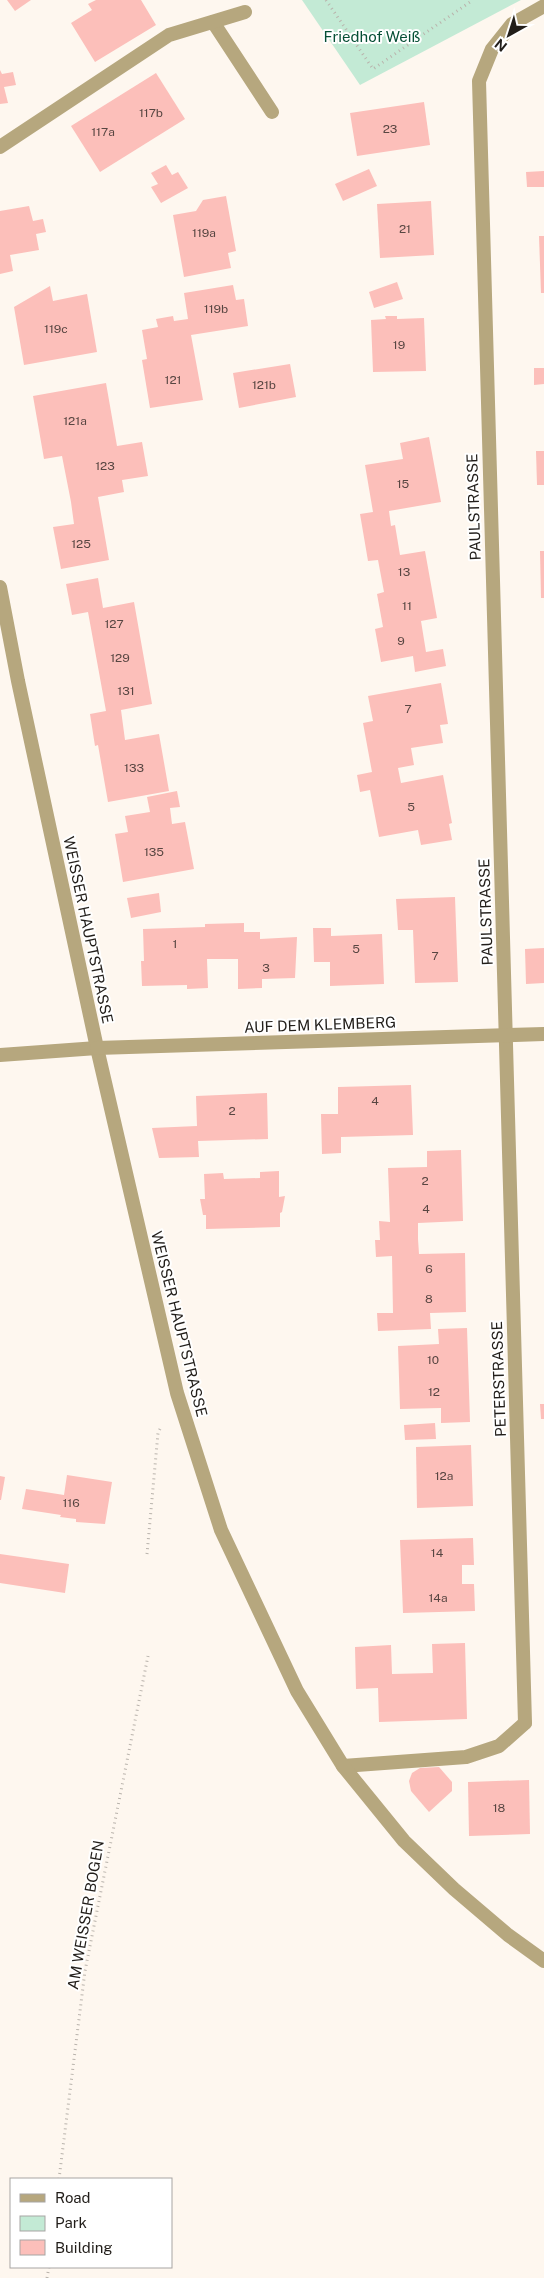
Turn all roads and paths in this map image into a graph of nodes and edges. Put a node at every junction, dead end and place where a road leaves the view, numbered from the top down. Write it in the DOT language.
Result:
graph roads {
  1 [pos="326,0"];
  2 [pos="473,0"];
  3 [pos="544,6"];
  4 [pos="245,12"];
  5 [pos="213,22"];
  6 [pos="272,112"];
  7 [pos="0,147"];
  8 [pos="0,588"];
  9 [pos="544,1034"];
  10 [pos="506,1035"];
  11 [pos="97,1048"];
  12 [pos="0,1055"];
  13 [pos="177,1393"];
  14 [pos="147,1554"];
  15 [pos="148,1656"];
  16 [pos="343,1766"];
  17 [pos="544,1961"];
  18 [pos="60,2178"];
  1 -- 2 [label="path"];
  3 -- 10 [label="street, PAULSTRASSE"];
  4 -- 5 [label="street"];
  5 -- 6 [label="street"];
  5 -- 7 [label="street"];
  8 -- 11 [label="street, WEISSER HAUPTSTRASSE"];
  9 -- 10 [label="street, AUF DEM KLEMBERG"];
  10 -- 11 [label="street, AUF DEM KLEMBERG"];
  10 -- 16 [label="street, PETERSTRASSE"];
  11 -- 12 [label="street, AUF DEM KLEMBERG"];
  11 -- 13 [label="street, WEISSER HAUPTSTRASSE"];
  13 -- 14 [label="path"];
  13 -- 16 [label="street, WEISSER HAUPTSTRASSE"];
  15 -- 18 [label="path, AM WEISSER BOGEN"];
  16 -- 17 [label="street, WEISSER HAUPTSTRASSE"];
}
